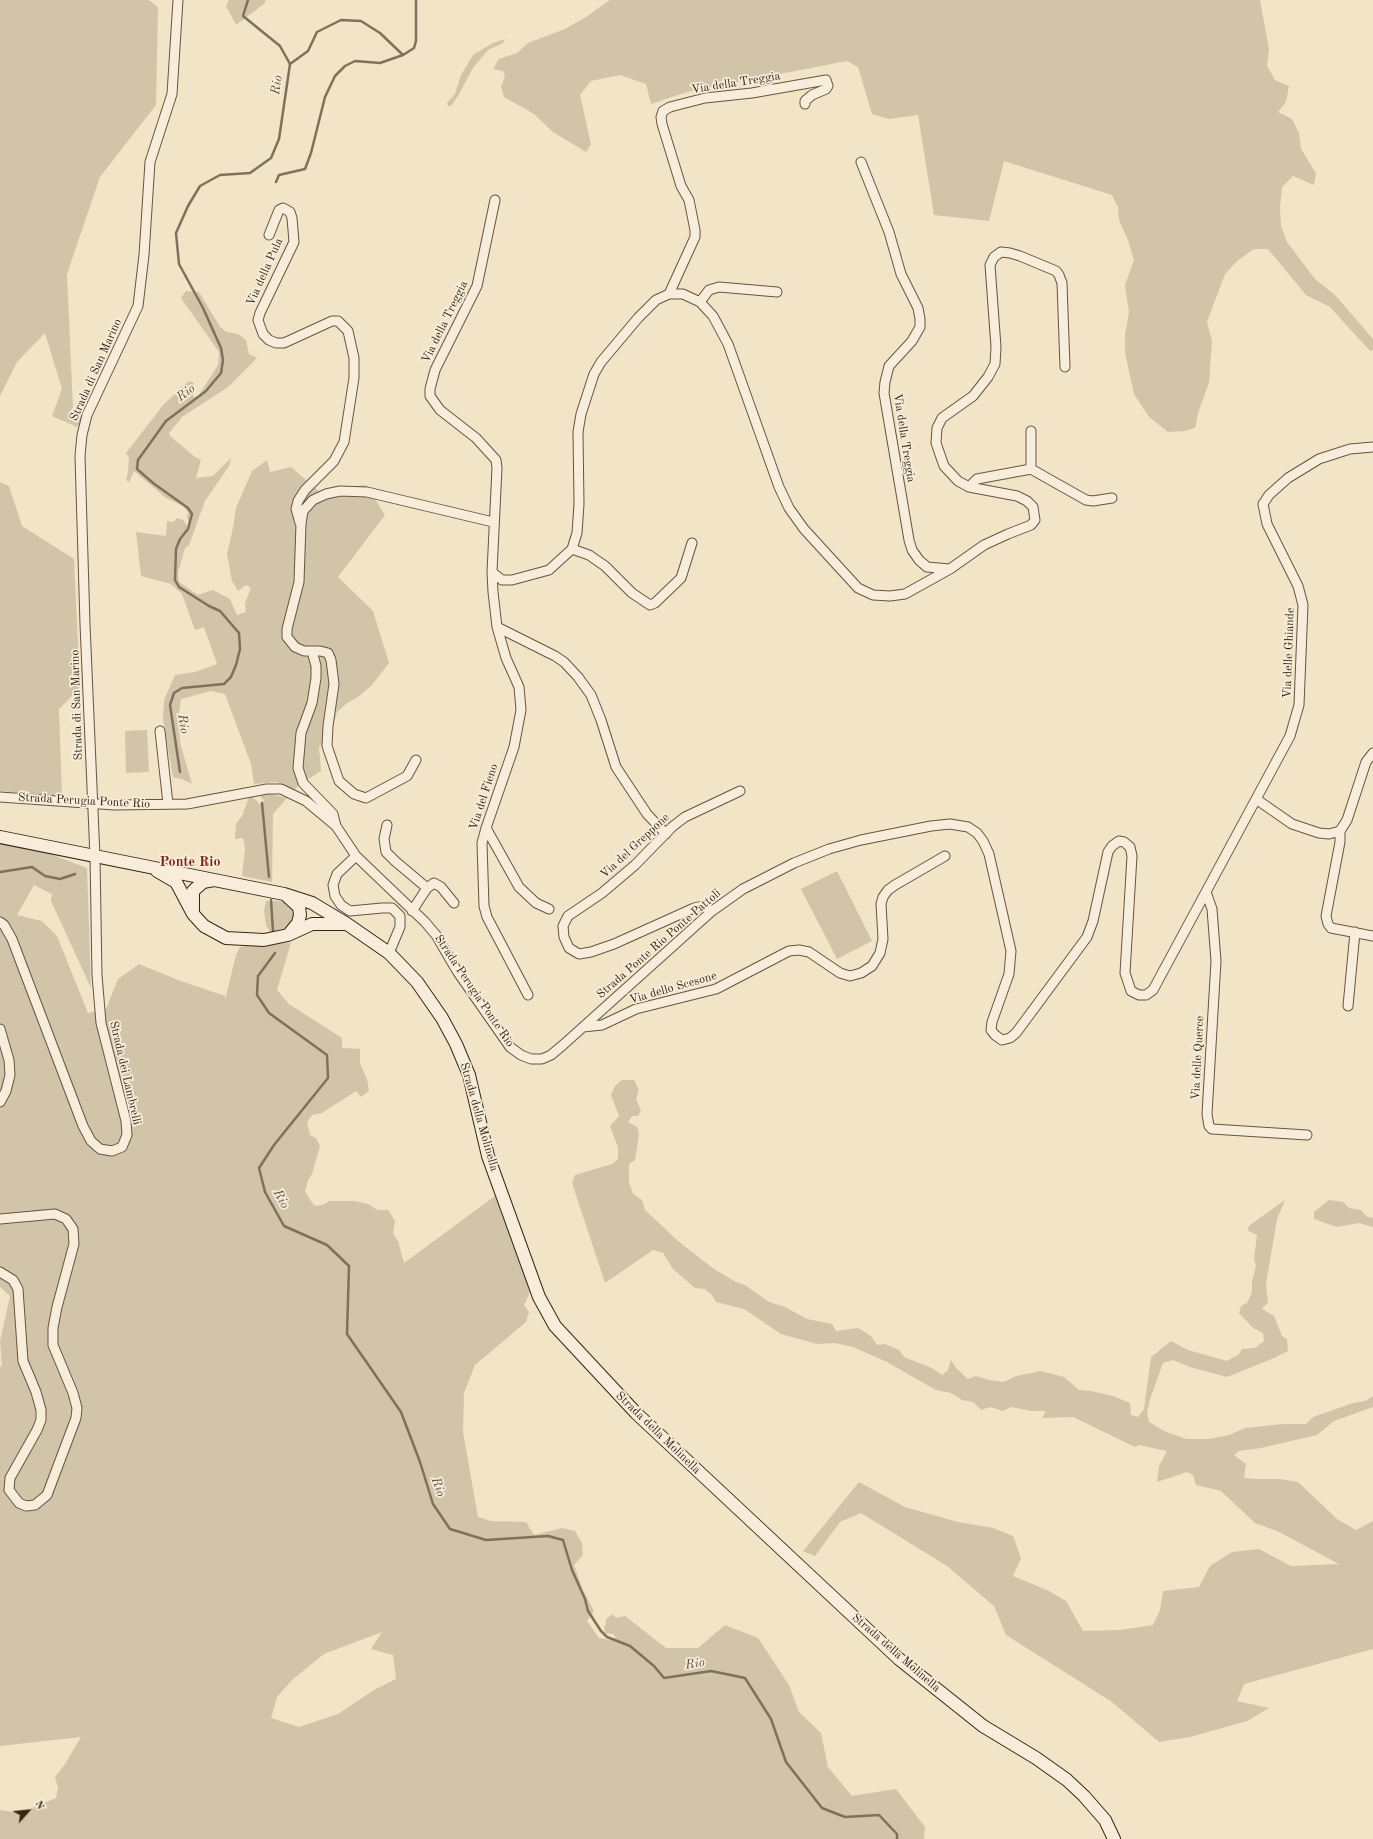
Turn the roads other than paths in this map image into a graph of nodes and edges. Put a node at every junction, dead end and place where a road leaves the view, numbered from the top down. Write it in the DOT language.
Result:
graph roads {
  1 [pos="178,0"];
  2 [pos="805,104"];
  3 [pos="861,162"];
  4 [pos="494,200"];
  5 [pos="269,236"];
  6 [pos="777,292"];
  7 [pos="669,294"];
  8 [pos="700,302"];
  9 [pos="1065,367"];
  10 [pos="1031,431"];
  11 [pos="1373,447"];
  12 [pos="1031,469"];
  13 [pos="969,487"];
  14 [pos="1112,498"];
  15 [pos="493,522"];
  16 [pos="301,524"];
  17 [pos="692,543"];
  18 [pos="572,549"];
  19 [pos="950,569"];
  20 [pos="492,572"];
  21 [pos="497,627"];
  22 [pos="312,651"];
  23 [pos="160,731"];
  24 [pos="1373,754"];
  25 [pos="416,760"];
  26 [pos="740,791"];
  27 [pos="0,797"];
  28 [pos="1256,799"];
  29 [pos="93,802"];
  30 [pos="168,804"];
  31 [pos="387,825"];
  32 [pos="336,826"];
  33 [pos="486,828"];
  34 [pos="1340,831"];
  35 [pos="666,834"];
  36 [pos="0,837"];
  37 [pos="356,856"];
  38 [pos="945,856"];
  39 [pos="95,857"];
  40 [pos="139,864"];
  41 [pos="217,880"];
  42 [pos="427,888"];
  43 [pos="1206,892"];
  44 [pos="284,894"];
  45 [pos="312,903"];
  46 [pos="454,903"];
  47 [pos="549,909"];
  48 [pos="412,911"];
  49 [pos="712,911"];
  50 [pos="193,914"];
  51 [pos="0,922"];
  52 [pos="312,924"];
  53 [pos="347,924"];
  54 [pos="1354,932"];
  55 [pos="288,935"];
  56 [pos="1373,936"];
  57 [pos="389,953"];
  58 [pos="528,995"];
  59 [pos="1348,1006"];
  60 [pos="597,1014"];
  61 [pos="583,1027"];
  62 [pos="0,1029"];
  63 [pos="0,1102"];
  64 [pos="1307,1136"];
  65 [pos="0,1219"];
  66 [pos="0,1272"];
  67 [pos="1114,1839"];
  1 -- 29 [label="street, Strada di San Marino"];
  2 -- 7 [label="street, Via della Treggia"];
  3 -- 19 [label="street, Via della Treggia"];
  4 -- 15 [label="street, Via della Treggia"];
  5 -- 16 [label="street, Via della Pula"];
  6 -- 8 [label="street"];
  7 -- 8 [label="street"];
  7 -- 18 [label="street"];
  8 -- 19 [label="street"];
  9 -- 13 [label="street"];
  10 -- 12 [label="street"];
  11 -- 28 [label="street, Via delle Ghiande"];
  12 -- 13 [label="street"];
  12 -- 14 [label="street"];
  13 -- 19 [label="street"];
  15 -- 16 [label="street"];
  15 -- 20 [label="street, Via della Treggia"];
  16 -- 22 [label="street"];
  17 -- 18 [label="street"];
  18 -- 20 [label="street"];
  20 -- 21 [label="street, Via del Fieno"];
  21 -- 33 [label="street, Via del Fieno"];
  21 -- 35 [label="street"];
  22 -- 25 [label="street"];
  22 -- 32 [label="street"];
  23 -- 30 [label="street, Strada Perugia Ponte Rio"];
  24 -- 34 [label="street"];
  26 -- 35 [label="street, Via del Greppone"];
  27 -- 29 [label="street, Strada Perugia Ponte Rio"];
  28 -- 34 [label="street"];
  28 -- 43 [label="street, Via delle Ghiande"];
  29 -- 30 [label="street, Strada Perugia Ponte Rio"];
  29 -- 39 [label="street, Strada dei Lambrelli"];
  30 -- 32 [label="street, Strada Perugia Ponte Rio"];
  31 -- 42 [label="street"];
  32 -- 37 [label="street, Strada Perugia Ponte Rio"];
  33 -- 47 [label="street"];
  33 -- 58 [label="street, Via del Fieno"];
  34 -- 54 [label="street"];
  35 -- 49 [label="street, Via del Greppone"];
  36 -- 39 [label="main road"];
  37 -- 48 [label="street, Strada Perugia Ponte Rio"];
  37 -- 57 [label="street"];
  38 -- 61 [label="street, Via dello Scesone"];
  39 -- 40 [label="main road"];
  39 -- 51 [label="street, Strada dei Lambrelli"];
  40 -- 41 [label="main road"];
  40 -- 50 [label="main road"];
  41 -- 44 [label="main road"];
  41 -- 50 [label="main road"];
  42 -- 46 [label="street"];
  42 -- 48 [label="street"];
  43 -- 49 [label="street, Strada Ponte Rio Ponte Pattoli"];
  43 -- 64 [label="street, Via delle Querce"];
  44 -- 45 [label="main road"];
  44 -- 55 [label="main road"];
  45 -- 52 [label="main road"];
  45 -- 53 [label="main road"];
  48 -- 61 [label="street, Strada Perugia Ponte Rio"];
  49 -- 60 [label="street, Strada Ponte Rio Ponte Pattoli"];
  50 -- 55 [label="main road"];
  52 -- 53 [label="main road"];
  52 -- 55 [label="main road"];
  53 -- 57 [label="main road, Strada della Molinella"];
  54 -- 56 [label="street"];
  54 -- 59 [label="street"];
  57 -- 67 [label="main road, Strada della Molinella"];
  60 -- 61 [label="street, Strada Perugia Ponte Rio"];
  62 -- 63 [label="street"];
  65 -- 66 [label="street"];
}
